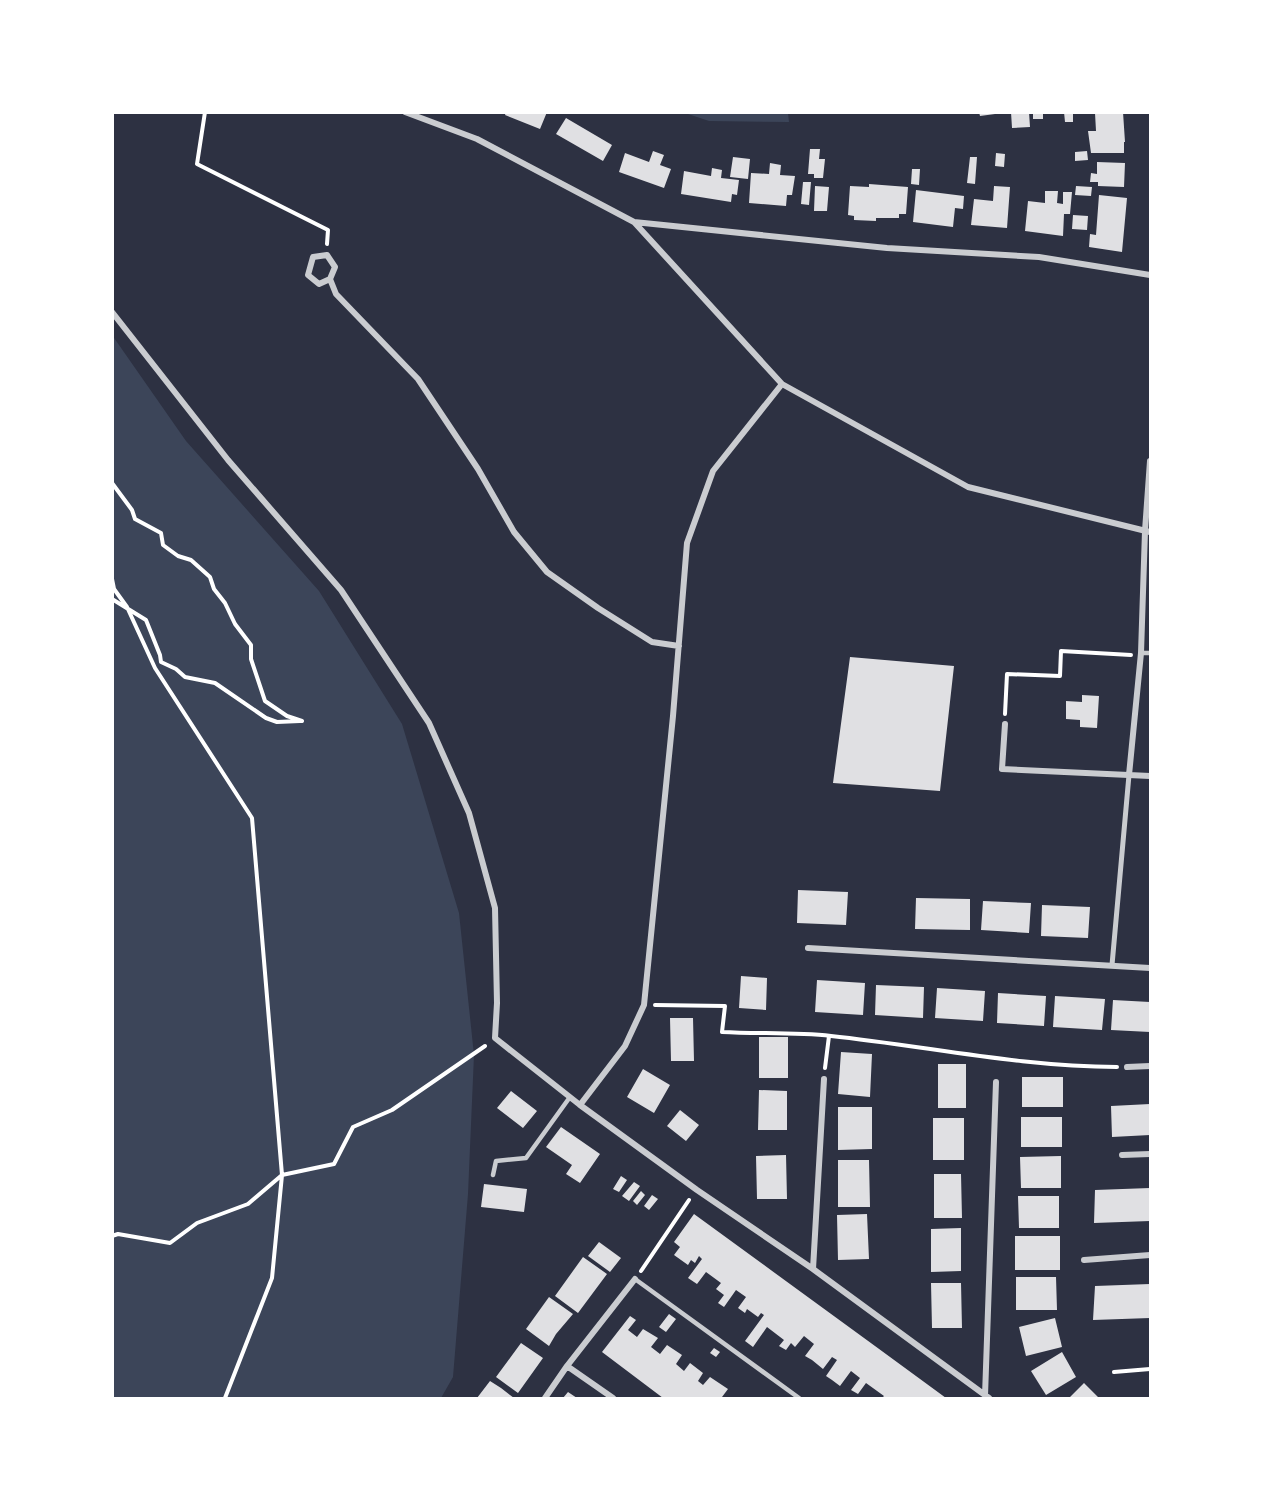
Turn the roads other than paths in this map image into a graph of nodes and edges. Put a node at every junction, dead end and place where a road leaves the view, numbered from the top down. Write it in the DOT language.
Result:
graph roads {
  1 [pos="405,112"];
  2 [pos="634,222"];
  3 [pos="1150,275"];
  4 [pos="330,279"];
  5 [pos="112,312"];
  6 [pos="782,384"];
  7 [pos="1150,461"];
  8 [pos="1148,531"];
  9 [pos="679,646"];
  10 [pos="1140,654"];
  11 [pos="1150,654"];
  12 [pos="1005,724"];
  13 [pos="1129,775"];
  14 [pos="1150,776"];
  15 [pos="808,948"];
  16 [pos="1112,965"];
  17 [pos="1150,968"];
  18 [pos="1150,1066"];
  19 [pos="1127,1067"];
  20 [pos="824,1079"];
  21 [pos="996,1082"];
  22 [pos="570,1097"];
  23 [pos="580,1105"];
  24 [pos="1150,1154"];
  25 [pos="1122,1155"];
  26 [pos="493,1175"];
  27 [pos="1150,1255"];
  28 [pos="1084,1260"];
  29 [pos="813,1269"];
  30 [pos="635,1279"];
  31 [pos="567,1366"];
  32 [pos="987,1397"];
  33 [pos="545,1398"];
  34 [pos="613,1398"];
  35 [pos="799,1398"];
  1 -- 2 [label="street"];
  2 -- 3 [label="street"];
  2 -- 6 [label="street"];
  4 -- 4 [label="street"];
  4 -- 9 [label="street"];
  5 -- 22 [label="street"];
  6 -- 8 [label="street"];
  6 -- 9 [label="street"];
  7 -- 8 [label="street"];
  8 -- 10 [label="street"];
  9 -- 23 [label="street"];
  10 -- 11 [label="lane"];
  10 -- 13 [label="street"];
  12 -- 13 [label="street"];
  13 -- 14 [label="street"];
  13 -- 16 [label="street"];
  15 -- 16 [label="street"];
  16 -- 17 [label="street"];
  18 -- 19 [label="street"];
  20 -- 29 [label="street"];
  21 -- 32 [label="street"];
  22 -- 23 [label="street"];
  22 -- 26 [label="lane"];
  23 -- 29 [label="street"];
  24 -- 25 [label="street"];
  27 -- 28 [label="street"];
  29 -- 32 [label="street"];
  30 -- 31 [label="street"];
  30 -- 35 [label="lane"];
  31 -- 33 [label="street"];
  31 -- 34 [label="street"];
}
